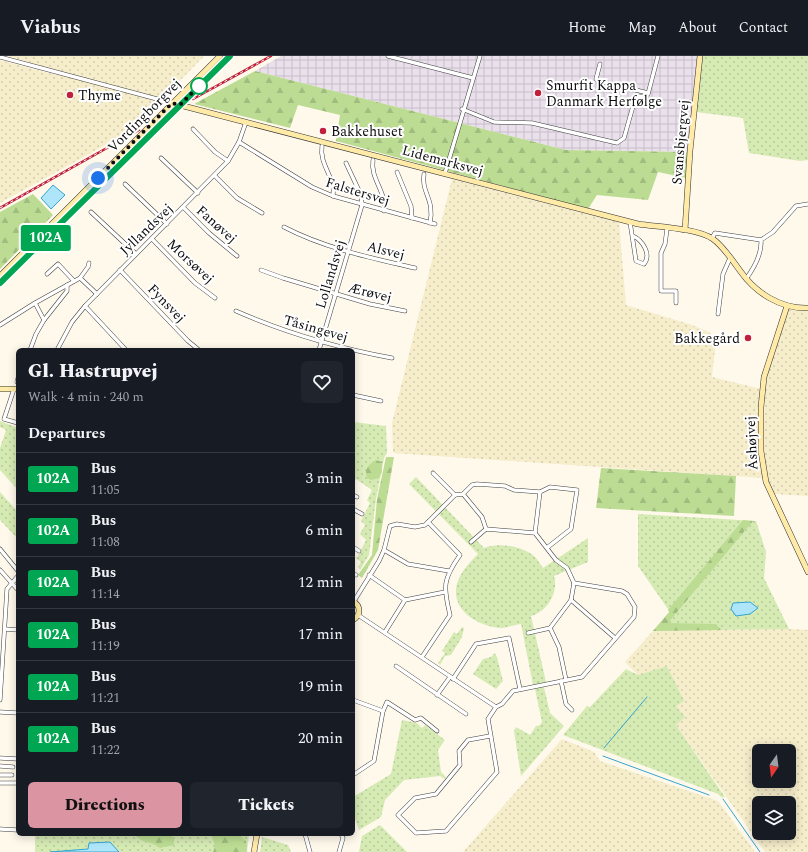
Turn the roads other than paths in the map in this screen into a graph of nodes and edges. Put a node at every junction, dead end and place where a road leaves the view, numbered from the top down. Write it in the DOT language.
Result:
graph roads {
  1 [pos="220,56"];
  2 [pos="230,56"];
  3 [pos="388,56"];
  4 [pos="480,56"];
  5 [pos="658,56"];
  6 [pos="700,56"];
  7 [pos="0,57"];
  8 [pos="600,64"];
  9 [pos="473,78"];
  10 [pos="647,96"];
  11 [pos="172,103"];
  12 [pos="180,105"];
  13 [pos="462,109"];
  14 [pos="246,122"];
  15 [pos="193,129"];
  16 [pos="239,142"];
  17 [pos="322,146"];
  18 [pos="161,158"];
  19 [pos="373,160"];
  20 [pos="228,162"];
  21 [pos="346,163"];
  22 [pos="397,172"];
  23 [pos="445,173"];
  24 [pos="424,174"];
  25 [pos="214,176"];
  26 [pos="125,184"];
  27 [pos="198,193"];
  28 [pos="333,196"];
  29 [pos="808,204"];
  30 [pos="362,205"];
  31 [pos="184,208"];
  32 [pos="384,211"];
  33 [pos="91,212"];
  34 [pos="262,213"];
  35 [pos="412,218"];
  36 [pos="430,222"];
  37 [pos="630,222"];
  38 [pos="167,224"];
  39 [pos="435,224"];
  40 [pos="284,226"];
  41 [pos="667,229"];
  42 [pos="685,230"];
  43 [pos="633,236"];
  44 [pos="712,238"];
  45 [pos="152,239"];
  46 [pos="761,240"];
  47 [pos="349,251"];
  48 [pos="136,254"];
  49 [pos="237,256"];
  50 [pos="730,258"];
  51 [pos="89,263"];
  52 [pos="415,268"];
  53 [pos="120,270"];
  54 [pos="261,270"];
  55 [pos="47,274"];
  56 [pos="0,276"];
  57 [pos="80,278"];
  58 [pos="746,279"];
  59 [pos="74,281"];
  60 [pos="0,283"];
  61 [pos="67,285"];
  62 [pos="97,294"];
  63 [pos="335,294"];
  64 [pos="215,298"];
  65 [pos="676,302"];
  66 [pos="35,303"];
  67 [pos="85,306"];
  68 [pos="787,306"];
  69 [pos="808,308"];
  70 [pos="236,311"];
  71 [pos="405,311"];
  72 [pos="718,314"];
  73 [pos="44,320"];
  74 [pos="0,325"];
  75 [pos="321,342"];
  76 [pos="31,348"];
  77 [pos="58,348"];
  78 [pos="124,348"];
  79 [pos="197,348"];
  80 [pos="320,348"];
  81 [pos="348,348"];
  82 [pos="355,350"];
  83 [pos="392,358"];
  84 [pos="0,389"];
  85 [pos="16,389"];
  86 [pos="355,395"];
  87 [pos="381,400"];
  88 [pos="16,422"];
  89 [pos="433,473"];
  90 [pos="578,485"];
  91 [pos="577,490"];
  92 [pos="540,492"];
  93 [pos="463,494"];
  94 [pos="455,495"];
  95 [pos="355,510"];
  96 [pos="362,514"];
  97 [pos="428,522"];
  98 [pos="486,529"];
  99 [pos="535,533"];
  100 [pos="471,542"];
  101 [pos="548,547"];
  102 [pos="355,548"];
  103 [pos="0,549"];
  104 [pos="384,550"];
  105 [pos="359,551"];
  106 [pos="16,569"];
  107 [pos="0,570"];
  108 [pos="449,571"];
  109 [pos="808,572"];
  110 [pos="370,575"];
  111 [pos="16,578"];
  112 [pos="11,583"];
  113 [pos="574,583"];
  114 [pos="16,588"];
  115 [pos="445,592"];
  116 [pos="355,598"];
  117 [pos="405,600"];
  118 [pos="572,600"];
  119 [pos="355,603"];
  120 [pos="358,615"];
  121 [pos="355,618"];
  122 [pos="550,628"];
  123 [pos="5,629"];
  124 [pos="16,630"];
  125 [pos="385,632"];
  126 [pos="528,632"];
  127 [pos="615,638"];
  128 [pos="422,657"];
  129 [pos="396,666"];
  130 [pos="451,678"];
  131 [pos="564,681"];
  132 [pos="520,689"];
  133 [pos="437,695"];
  134 [pos="0,700"];
  135 [pos="355,700"];
  136 [pos="496,707"];
  137 [pos="572,710"];
  138 [pos="384,711"];
  139 [pos="0,712"];
  140 [pos="16,713"];
  141 [pos="466,714"];
  142 [pos="437,731"];
  143 [pos="490,736"];
  144 [pos="0,758"];
  145 [pos="16,759"];
  146 [pos="0,766"];
  147 [pos="13,767"];
  148 [pos="355,774"];
  149 [pos="0,775"];
  150 [pos="12,775"];
  151 [pos="0,783"];
  152 [pos="16,784"];
  153 [pos="0,830"];
  154 [pos="16,830"];
  155 [pos="257,836"];
  156 [pos="306,836"];
  157 [pos="342,836"];
  158 [pos="254,852"];
  159 [pos="310,852"];
  160 [pos="339,852"];
  1 -- 11 [label="street, Vordingborgvej"];
  2 -- 12 [label="street, Vordingborgvej"];
  3 -- 9 [label="street"];
  4 -- 9 [label="street"];
  5 -- 10 [label="street"];
  6 -- 42 [label="street, Svansbjergvej"];
  7 -- 11 [label="street"];
  8 -- 10 [label="street"];
  9 -- 13 [label="street"];
  10 -- 13 [label="street"];
  11 -- 12 [label="street, Lidemarksvej"];
  11 -- 56 [label="street, Vordingborgvej"];
  12 -- 14 [label="street, Lidemarksvej"];
  12 -- 60 [label="street, Vordingborgvej"];
  13 -- 23 [label="street"];
  14 -- 16 [label="street, Jyllandsvej"];
  14 -- 23 [label="street, Lidemarksvej"];
  15 -- 20 [label="street"];
  16 -- 20 [label="street, Jyllandsvej"];
  16 -- 28 [label="street, Falstersvej"];
  17 -- 28 [label="street"];
  18 -- 27 [label="street"];
  19 -- 32 [label="street"];
  20 -- 25 [label="street, Jyllandsvej"];
  21 -- 30 [label="street"];
  22 -- 35 [label="street"];
  23 -- 37 [label="street, Lidemarksvej"];
  24 -- 36 [label="street"];
  25 -- 27 [label="street, Jyllandsvej"];
  25 -- 34 [label="street"];
  26 -- 38 [label="street"];
  27 -- 31 [label="street, Jyllandsvej"];
  28 -- 30 [label="street, Falstersvej"];
  29 -- 46 [label="street"];
  30 -- 32 [label="street, Falstersvej"];
  30 -- 47 [label="street, Lollandsvej"];
  31 -- 38 [label="street, Jyllandsvej"];
  31 -- 49 [label="street, Fanøvej"];
  32 -- 35 [label="street, Falstersvej"];
  33 -- 48 [label="street"];
  35 -- 36 [label="street, Falstersvej"];
  36 -- 39 [label="street, Falstersvej"];
  37 -- 41 [label="street, Lidemarksvej"];
  37 -- 43 [label="street"];
  38 -- 45 [label="street, Jyllandsvej"];
  40 -- 47 [label="street, Alsvej"];
  41 -- 42 [label="street, Lidemarksvej"];
  41 -- 65 [label="street"];
  42 -- 44 [label="street, Lidemarksvej"];
  43 -- 43 [label="street"];
  44 -- 46 [label="street"];
  44 -- 50 [label="street, Lidemarksvej"];
  45 -- 48 [label="street, Jyllandsvej"];
  45 -- 64 [label="street, Morsøvej"];
  46 -- 58 [label="street"];
  47 -- 52 [label="street, Alsvej"];
  47 -- 63 [label="street, Lollandsvej"];
  48 -- 53 [label="street, Jyllandsvej"];
  50 -- 58 [label="street, Lidemarksvej"];
  50 -- 72 [label="street"];
  51 -- 57 [label="street"];
  53 -- 62 [label="street, Jyllandsvej"];
  53 -- 79 [label="street, Fynsvej"];
  54 -- 63 [label="street, Ærøvej"];
  55 -- 59 [label="street"];
  57 -- 59 [label="street"];
  57 -- 62 [label="street"];
  58 -- 68 [label="street, Lidemarksvej"];
  59 -- 61 [label="street"];
  61 -- 66 [label="street"];
  61 -- 73 [label="street"];
  62 -- 67 [label="street, Jyllandsvej"];
  63 -- 71 [label="street, Ærøvej"];
  63 -- 75 [label="street, Lollandsvej"];
  66 -- 73 [label="street"];
  66 -- 74 [label="street"];
  67 -- 77 [label="street, Jyllandsvej"];
  67 -- 78 [label="street"];
  68 -- 69 [label="street, Lidemarksvej"];
  68 -- 109 [label="street, Åshøjvej"];
  70 -- 75 [label="street, Tåsingevej"];
  73 -- 76 [label="street"];
  75 -- 80 [label="street, Lollandsvej"];
  75 -- 81 [label="street, Tåsingevej"];
  82 -- 83 [label="street, Tåsingevej"];
  84 -- 85 [label="street"];
  85 -- 88 [label="street"];
  86 -- 87 [label="street"];
  89 -- 94 [label="street"];
  90 -- 91 [label="street"];
  91 -- 92 [label="street"];
  91 -- 101 [label="street"];
  92 -- 93 [label="street"];
  92 -- 99 [label="street"];
  93 -- 94 [label="street"];
  93 -- 98 [label="street"];
  94 -- 97 [label="street"];
  95 -- 96 [label="street"];
  97 -- 104 [label="street"];
  97 -- 108 [label="street"];
  98 -- 99 [label="street"];
  98 -- 100 [label="street"];
  99 -- 101 [label="street"];
  101 -- 113 [label="street"];
  102 -- 105 [label="street"];
  103 -- 106 [label="street"];
  104 -- 108 [label="street"];
  104 -- 110 [label="street"];
  107 -- 112 [label="street"];
  108 -- 115 [label="street"];
  110 -- 116 [label="street"];
  110 -- 117 [label="street"];
  111 -- 112 [label="street"];
  112 -- 114 [label="street"];
  112 -- 123 [label="street"];
  113 -- 118 [label="street"];
  113 -- 127 [label="street"];
  115 -- 117 [label="street"];
  115 -- 128 [label="street"];
  117 -- 125 [label="street"];
  118 -- 122 [label="street"];
  118 -- 127 [label="street"];
  119 -- 120 [label="street"];
  120 -- 121 [label="street"];
  120 -- 125 [label="street"];
  122 -- 126 [label="street"];
  122 -- 131 [label="street"];
  123 -- 124 [label="street"];
  123 -- 134 [label="street"];
  125 -- 128 [label="street"];
  127 -- 131 [label="street"];
  128 -- 130 [label="street"];
  129 -- 133 [label="street"];
  130 -- 132 [label="street"];
  130 -- 133 [label="street"];
  130 -- 136 [label="street"];
  131 -- 132 [label="street"];
  131 -- 137 [label="street"];
  132 -- 136 [label="street"];
  133 -- 141 [label="street"];
  135 -- 138 [label="street"];
  136 -- 143 [label="street"];
  138 -- 142 [label="street"];
  138 -- 148 [label="street"];
  139 -- 140 [label="street"];
  143 -- 143 [label="street"];
  144 -- 145 [label="street"];
  146 -- 147 [label="street"];
  149 -- 150 [label="street"];
  151 -- 152 [label="street"];
  153 -- 154 [label="street"];
  155 -- 158 [label="street"];
  156 -- 159 [label="street"];
  157 -- 160 [label="street"];
}
